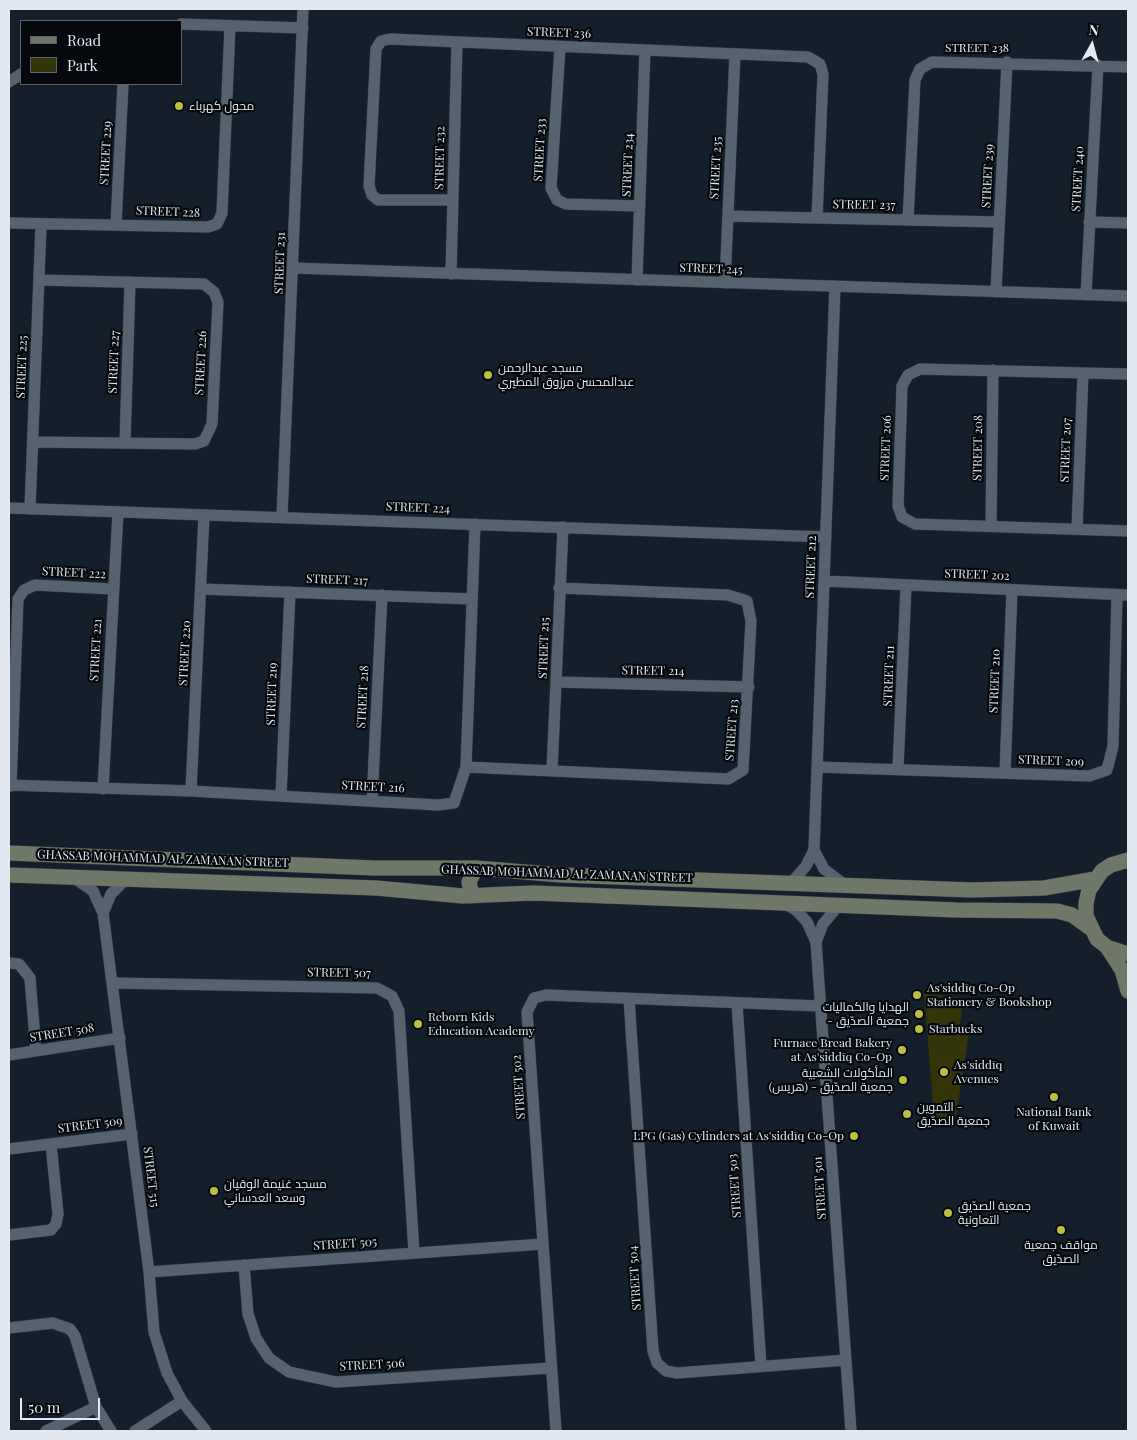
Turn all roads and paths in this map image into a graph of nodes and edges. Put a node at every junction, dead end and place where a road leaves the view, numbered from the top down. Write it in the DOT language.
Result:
graph roads {
  1 [pos="303,9"];
  2 [pos="182,24"];
  3 [pos="230,26"];
  4 [pos="303,28"];
  5 [pos="457,42"];
  6 [pos="560,47"];
  7 [pos="645,50"];
  8 [pos="735,54"];
  9 [pos="1007,62"];
  10 [pos="1098,65"];
  11 [pos="1128,66"];
  12 [pos="20,75"];
  13 [pos="9,82"];
  14 [pos="123,85"];
  15 [pos="453,200"];
  16 [pos="640,206"];
  17 [pos="728,216"];
  18 [pos="817,218"];
  19 [pos="908,220"];
  20 [pos="999,222"];
  21 [pos="1089,222"];
  22 [pos="9,224"];
  23 [pos="116,224"];
  24 [pos="1128,224"];
  25 [pos="41,225"];
  26 [pos="293,268"];
  27 [pos="451,274"];
  28 [pos="39,280"];
  29 [pos="637,280"];
  30 [pos="130,282"];
  31 [pos="725,283"];
  32 [pos="835,286"];
  33 [pos="996,292"];
  34 [pos="1086,295"];
  35 [pos="1128,296"];
  36 [pos="993,370"];
  37 [pos="1083,373"];
  38 [pos="1128,374"];
  39 [pos="33,442"];
  40 [pos="125,443"];
  41 [pos="9,508"];
  42 [pos="30,509"];
  43 [pos="118,512"];
  44 [pos="204,515"];
  45 [pos="282,517"];
  46 [pos="475,524"];
  47 [pos="991,526"];
  48 [pos="563,527"];
  49 [pos="1077,529"];
  50 [pos="1128,531"];
  51 [pos="826,537"];
  52 [pos="824,581"];
  53 [pos="906,586"];
  54 [pos="559,588"];
  55 [pos="112,589"];
  56 [pos="201,589"];
  57 [pos="1012,590"];
  58 [pos="290,592"];
  59 [pos="1122,595"];
  60 [pos="382,596"];
  61 [pos="472,599"];
  62 [pos="557,682"];
  63 [pos="749,687"];
  64 [pos="466,766"];
  65 [pos="817,767"];
  66 [pos="898,768"];
  67 [pos="552,770"];
  68 [pos="1005,773"];
  69 [pos="10,786"];
  70 [pos="103,789"];
  71 [pos="191,792"];
  72 [pos="281,796"];
  73 [pos="372,801"];
  74 [pos="814,850"];
  75 [pos="9,853"];
  76 [pos="1128,860"];
  77 [pos="451,868"];
  78 [pos="476,868"];
  79 [pos="9,875"];
  80 [pos="73,877"];
  81 [pos="126,879"];
  82 [pos="1095,879"];
  83 [pos="792,882"];
  84 [pos="845,885"];
  85 [pos="446,895"];
  86 [pos="472,896"];
  87 [pos="786,903"];
  88 [pos="839,905"];
  89 [pos="103,914"];
  90 [pos="1090,928"];
  91 [pos="816,942"];
  92 [pos="1107,947"];
  93 [pos="1128,954"];
  94 [pos="9,963"];
  95 [pos="113,983"];
  96 [pos="1128,991"];
  97 [pos="629,999"];
  98 [pos="737,1004"];
  99 [pos="820,1006"];
  100 [pos="120,1038"];
  101 [pos="36,1051"];
  102 [pos="9,1054"];
  103 [pos="132,1134"];
  104 [pos="52,1144"];
  105 [pos="9,1149"];
  106 [pos="9,1236"];
  107 [pos="543,1244"];
  108 [pos="414,1253"];
  109 [pos="244,1265"];
  110 [pos="149,1272"];
  111 [pos="9,1328"];
  112 [pos="846,1360"];
  113 [pos="761,1366"];
  114 [pos="550,1368"];
  115 [pos="182,1401"];
  116 [pos="96,1407"];
  117 [pos="46,1431"];
  118 [pos="111,1431"];
  119 [pos="135,1431"];
  120 [pos="206,1431"];
  121 [pos="556,1431"];
  122 [pos="851,1431"];
  1 -- 4 [label="street, STREET 231"];
  2 -- 3 [label="street"];
  3 -- 4 [label="street"];
  3 -- 23 [label="street, STREET 228"];
  4 -- 26 [label="street, STREET 231"];
  5 -- 6 [label="street, STREET 236"];
  5 -- 15 [label="street, STREET 232"];
  5 -- 15 [label="street, STREET 236"];
  6 -- 7 [label="street, STREET 236"];
  6 -- 16 [label="street, STREET 233"];
  7 -- 8 [label="street, STREET 236"];
  7 -- 16 [label="street, STREET 234"];
  8 -- 17 [label="street, STREET 235"];
  8 -- 18 [label="street, STREET 236"];
  9 -- 10 [label="street, STREET 238"];
  9 -- 19 [label="street, STREET 238"];
  9 -- 20 [label="street, STREET 239"];
  10 -- 11 [label="street, STREET 238"];
  10 -- 21 [label="street, STREET 240"];
  12 -- 13 [label="street"];
  14 -- 23 [label="street, STREET 229"];
  15 -- 27 [label="street, STREET 232"];
  16 -- 29 [label="street, STREET 234"];
  17 -- 18 [label="street, STREET 237"];
  17 -- 31 [label="street, STREET 235"];
  18 -- 19 [label="street, STREET 237"];
  19 -- 20 [label="street, STREET 237"];
  20 -- 33 [label="street, STREET 239"];
  21 -- 24 [label="street"];
  21 -- 34 [label="street, STREET 240"];
  22 -- 25 [label="street, STREET 228"];
  23 -- 25 [label="street, STREET 228"];
  25 -- 28 [label="street, STREET 225"];
  26 -- 27 [label="street, STREET 245"];
  26 -- 45 [label="street, STREET 231"];
  27 -- 29 [label="street, STREET 245"];
  28 -- 30 [label="street, STREET 226"];
  28 -- 39 [label="street, STREET 225"];
  29 -- 31 [label="street, STREET 245"];
  30 -- 40 [label="street, STREET 227"];
  30 -- 40 [label="street, STREET 226"];
  31 -- 32 [label="street, STREET 245"];
  32 -- 33 [label="street, STREET 245"];
  32 -- 51 [label="street, STREET 212"];
  33 -- 34 [label="street, STREET 245"];
  34 -- 35 [label="street, STREET 245"];
  36 -- 37 [label="street, STREET 206"];
  36 -- 47 [label="street, STREET 208"];
  36 -- 47 [label="street, STREET 206"];
  37 -- 38 [label="street, STREET 206"];
  37 -- 49 [label="street, STREET 207"];
  39 -- 40 [label="street, STREET 226"];
  39 -- 42 [label="street, STREET 225"];
  41 -- 42 [label="street, STREET 224"];
  42 -- 43 [label="street, STREET 224"];
  43 -- 44 [label="street, STREET 224"];
  43 -- 55 [label="street, STREET 221"];
  44 -- 45 [label="street, STREET 224"];
  44 -- 56 [label="street, STREET 220"];
  45 -- 46 [label="street, STREET 224"];
  46 -- 48 [label="street, STREET 224"];
  46 -- 61 [label="street, STREET 216"];
  47 -- 49 [label="street, STREET 206"];
  48 -- 51 [label="street, STREET 224"];
  48 -- 54 [label="street, STREET 215"];
  49 -- 50 [label="street, STREET 206"];
  51 -- 52 [label="street, STREET 212"];
  52 -- 53 [label="street, STREET 202"];
  52 -- 65 [label="street, STREET 212"];
  53 -- 57 [label="street, STREET 202"];
  53 -- 66 [label="street, STREET 211"];
  54 -- 62 [label="street, STREET 215"];
  54 -- 63 [label="street, STREET 213"];
  55 -- 69 [label="street, STREET 222"];
  55 -- 70 [label="street, STREET 221"];
  56 -- 58 [label="street, STREET 217"];
  56 -- 71 [label="street, STREET 220"];
  57 -- 59 [label="street, STREET 202"];
  57 -- 68 [label="street, STREET 210"];
  58 -- 60 [label="street, STREET 217"];
  58 -- 72 [label="street, STREET 219"];
  59 -- 68 [label="street, STREET 209"];
  60 -- 61 [label="street, STREET 217"];
  60 -- 73 [label="street, STREET 218"];
  61 -- 64 [label="street, STREET 216"];
  62 -- 63 [label="street, STREET 214"];
  62 -- 67 [label="street, STREET 215"];
  63 -- 67 [label="street, STREET 213"];
  64 -- 67 [label="street, STREET 213"];
  64 -- 73 [label="street, STREET 216"];
  65 -- 66 [label="street, STREET 209"];
  65 -- 74 [label="street, STREET 212"];
  66 -- 68 [label="street, STREET 209"];
  69 -- 70 [label="street, STREET 216"];
  70 -- 71 [label="street, STREET 216"];
  71 -- 72 [label="street, STREET 216"];
  72 -- 73 [label="street, STREET 216"];
  74 -- 83 [label="street, STREET 212"];
  74 -- 84 [label="street"];
  75 -- 77 [label="street, GHASSAB MOHAMMAD AL ZAMANAN STREET"];
  76 -- 82 [label="street"];
  77 -- 78 [label="street, GHASSAB MOHAMMAD AL ZAMANAN STREET"];
  77 -- 85 [label="street"];
  78 -- 83 [label="street, GHASSAB MOHAMMAD AL ZAMANAN STREET"];
  78 -- 86 [label="street"];
  79 -- 80 [label="street, GHASSAB MOHAMMAD AL ZAMANAN STREET"];
  80 -- 81 [label="street, GHASSAB MOHAMMAD AL ZAMANAN STREET"];
  80 -- 89 [label="street, STREET 515"];
  81 -- 85 [label="street, GHASSAB MOHAMMAD AL ZAMANAN STREET"];
  81 -- 89 [label="street"];
  82 -- 84 [label="street, GHASSAB MOHAMMAD AL ZAMANAN STREET"];
  82 -- 90 [label="street"];
  83 -- 84 [label="street, GHASSAB MOHAMMAD AL ZAMANAN STREET"];
  85 -- 86 [label="street, GHASSAB MOHAMMAD AL ZAMANAN STREET"];
  86 -- 87 [label="street, GHASSAB MOHAMMAD AL ZAMANAN STREET"];
  87 -- 88 [label="street, GHASSAB MOHAMMAD AL ZAMANAN STREET"];
  87 -- 91 [label="street, STREET 501"];
  88 -- 90 [label="street, GHASSAB MOHAMMAD AL ZAMANAN STREET"];
  88 -- 91 [label="street, STREET 501"];
  89 -- 95 [label="street, STREET 515"];
  90 -- 92 [label="street, GHASSAB MOHAMMAD AL ZAMANAN STREET"];
  91 -- 99 [label="street, STREET 501"];
  92 -- 93 [label="street"];
  92 -- 96 [label="street, GHASSAB MOHAMMAD AL ZAMANAN STREET"];
  94 -- 101 [label="street"];
  95 -- 100 [label="street, STREET 515"];
  95 -- 108 [label="street, STREET 507"];
  97 -- 98 [label="street, STREET 502"];
  97 -- 107 [label="street, STREET 502"];
  97 -- 113 [label="street, STREET 504"];
  98 -- 99 [label="street, STREET 502"];
  98 -- 113 [label="street, STREET 503"];
  99 -- 112 [label="street, STREET 501"];
  100 -- 101 [label="street, STREET 508"];
  100 -- 103 [label="street, STREET 515"];
  101 -- 102 [label="street, STREET 508"];
  103 -- 104 [label="street, STREET 509"];
  103 -- 110 [label="street, STREET 515"];
  104 -- 105 [label="street, STREET 509"];
  104 -- 106 [label="street, STREET 509"];
  107 -- 108 [label="street, STREET 505"];
  107 -- 114 [label="street, STREET 502"];
  108 -- 109 [label="street, STREET 505"];
  109 -- 110 [label="street, STREET 505"];
  109 -- 114 [label="street, STREET 506"];
  110 -- 115 [label="street, STREET 515"];
  111 -- 116 [label="street"];
  112 -- 113 [label="street, STREET 504"];
  112 -- 122 [label="street, STREET 501"];
  114 -- 121 [label="street, STREET 502"];
  115 -- 119 [label="street"];
  115 -- 120 [label="street, STREET 515"];
  116 -- 117 [label="street"];
  116 -- 118 [label="street"];
}
